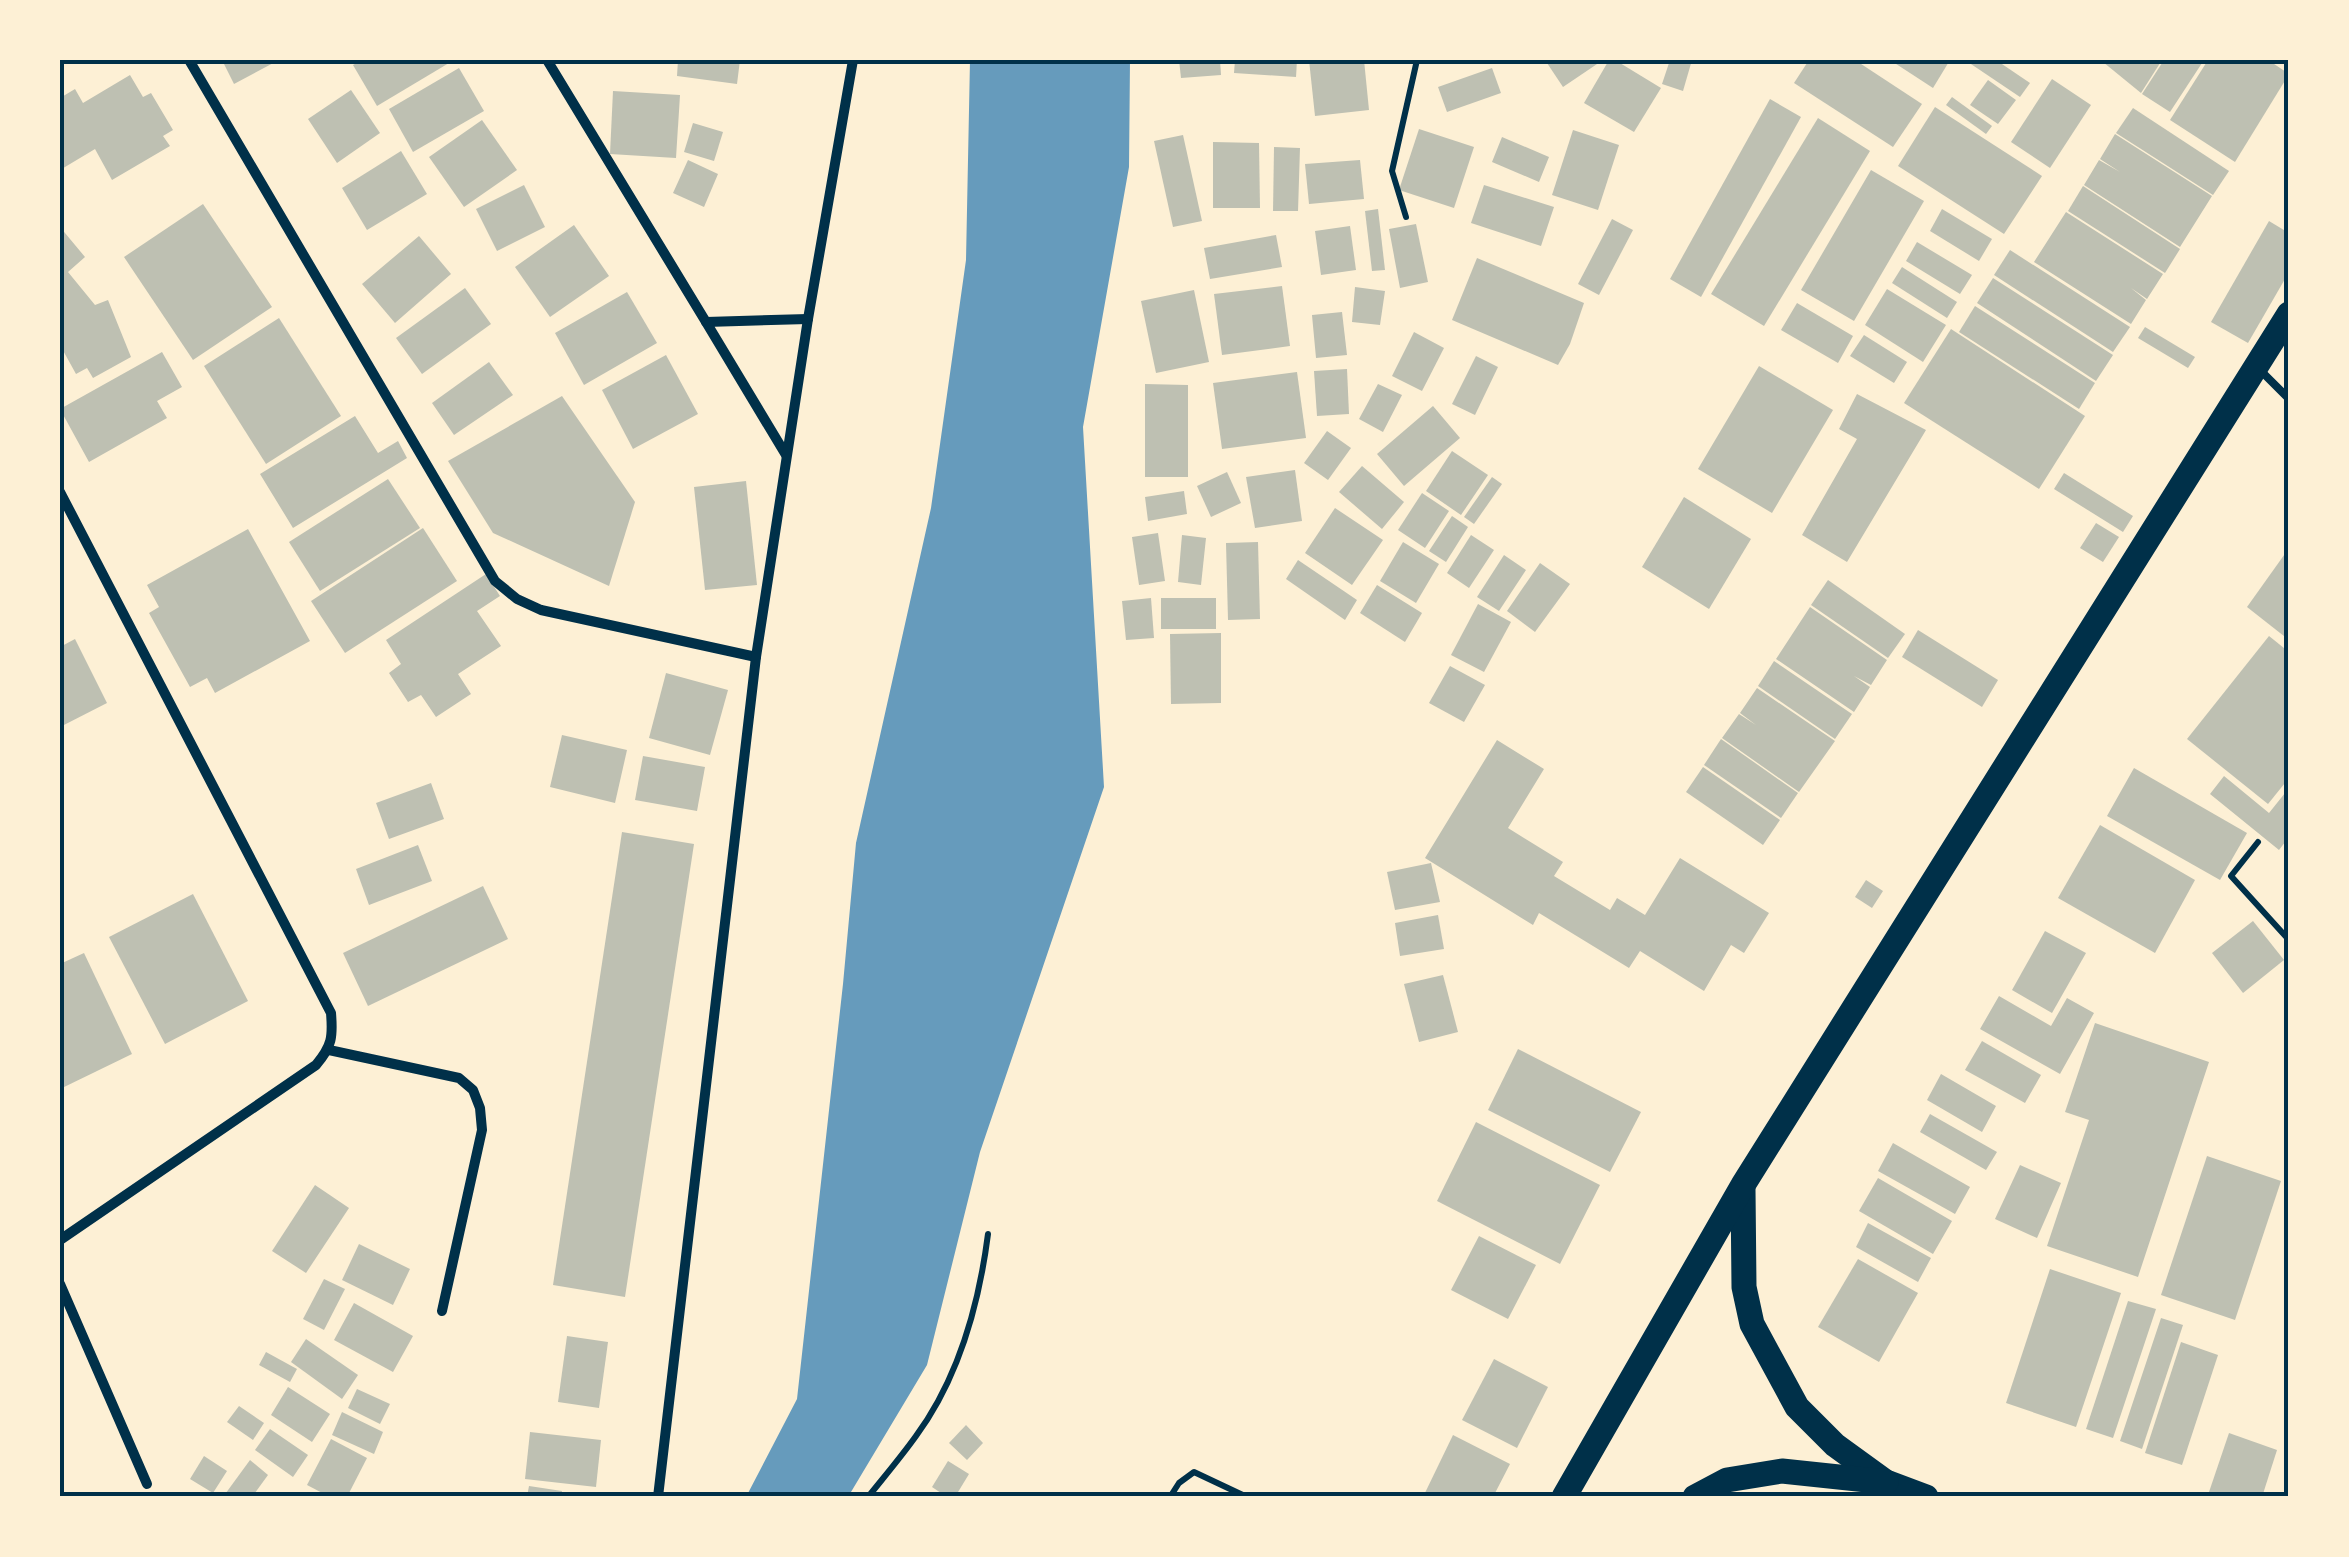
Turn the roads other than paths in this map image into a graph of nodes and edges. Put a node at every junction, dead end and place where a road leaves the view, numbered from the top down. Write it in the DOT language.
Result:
graph roads {
  1 [pos="188,60"];
  2 [pos="547,60"];
  3 [pos="854,60"];
  4 [pos="2289,314"];
  5 [pos="808,319"];
  6 [pos="706,322"];
  7 [pos="2256,367"];
  8 [pos="2289,398"];
  9 [pos="786,455"];
  10 [pos="60,492"];
  11 [pos="756,657"];
  12 [pos="328,1050"];
  13 [pos="1743,1185"];
  14 [pos="60,1240"];
  15 [pos="60,1284"];
  16 [pos="442,1311"];
  17 [pos="1886,1482"];
  18 [pos="147,1484"];
  19 [pos="658,1497"];
  20 [pos="1564,1497"];
  21 [pos="1695,1497"];
  22 [pos="1926,1497"];
  1 -- 11 [label="street"];
  2 -- 6 [label="street"];
  3 -- 5 [label="street"];
  4 -- 7 [label="main road"];
  5 -- 6 [label="street"];
  5 -- 9 [label="street"];
  6 -- 9 [label="street"];
  7 -- 8 [label="lane"];
  7 -- 13 [label="main road"];
  9 -- 11 [label="street"];
  10 -- 12 [label="street"];
  11 -- 19 [label="street"];
  12 -- 14 [label="street"];
  12 -- 16 [label="street"];
  13 -- 17 [label="main road"];
  13 -- 20 [label="main road"];
  15 -- 18 [label="street"];
  17 -- 21 [label="main road"];
  17 -- 22 [label="main road"];
}
